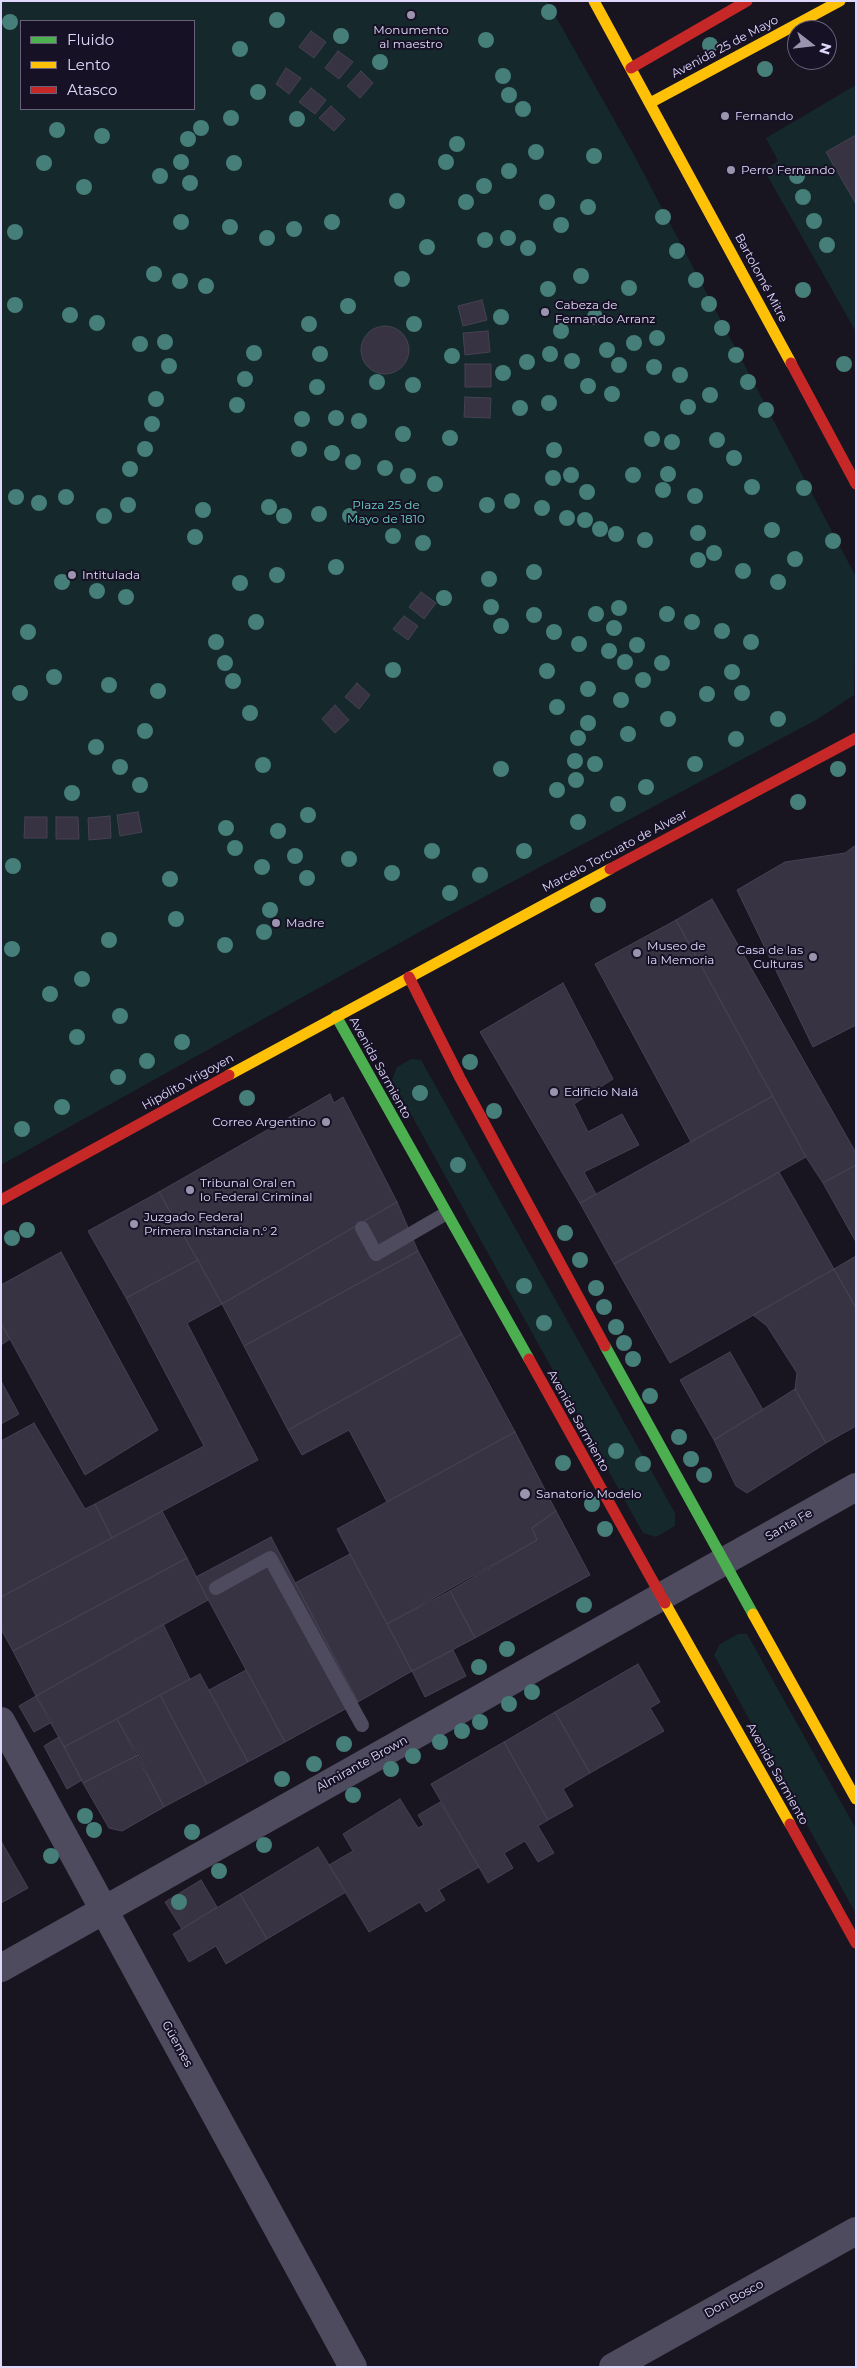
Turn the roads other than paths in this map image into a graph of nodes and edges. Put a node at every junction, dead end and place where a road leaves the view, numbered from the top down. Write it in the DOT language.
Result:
graph roads {
  1 [pos="594,1"];
  2 [pos="747,1"];
  3 [pos="840,1"];
  4 [pos="631,68"];
  5 [pos="650,103"];
  6 [pos="856,484"];
  7 [pos="856,738"];
  8 [pos="409,977"];
  9 [pos="388,988"];
  10 [pos="336,1016"];
  11 [pos="1,1200"];
  12 [pos="445,1214"];
  13 [pos="362,1228"];
  14 [pos="856,1487"];
  15 [pos="723,1563"];
  16 [pos="216,1588"];
  17 [pos="662,1596"];
  18 [pos="1,1721"];
  19 [pos="362,1725"];
  20 [pos="856,1799"];
  21 [pos="103,1909"];
  22 [pos="856,1943"];
  23 [pos="1,1968"];
  24 [pos="856,2231"];
  25 [pos="353,2367"];
  26 [pos="613,2367"];
  1 -- 4 [label="main road, Bartolomé Mitre"];
  2 -- 4 [label="main road"];
  3 -- 5 [label="main road, Avenida 25 de Mayo"];
  4 -- 5 [label="main road, Bartolomé Mitre"];
  5 -- 6 [label="main road, Bartolomé Mitre"];
  7 -- 8 [label="main road, Marcelo Torcuato de Alvear"];
  8 -- 9 [label="main road, Marcelo Torcuato de Alvear"];
  8 -- 15 [label="main road"];
  9 -- 10 [label="main road, Hipólito Yrigoyen"];
  10 -- 11 [label="main road, Hipólito Yrigoyen"];
  10 -- 12 [label="main road, Avenida Sarmiento"];
  12 -- 13 [label="lane"];
  12 -- 17 [label="main road, Avenida Sarmiento"];
  14 -- 15 [label="street, Santa Fe"];
  15 -- 17 [label="street, Almirante Brown"];
  15 -- 20 [label="main road"];
  16 -- 19 [label="lane"];
  17 -- 21 [label="street, Almirante Brown"];
  17 -- 22 [label="main road, Avenida Sarmiento"];
  18 -- 21 [label="street, Güemes"];
  21 -- 23 [label="street, Almirante Brown"];
  21 -- 25 [label="street, Güemes"];
  24 -- 26 [label="street, Don Bosco"];
}
